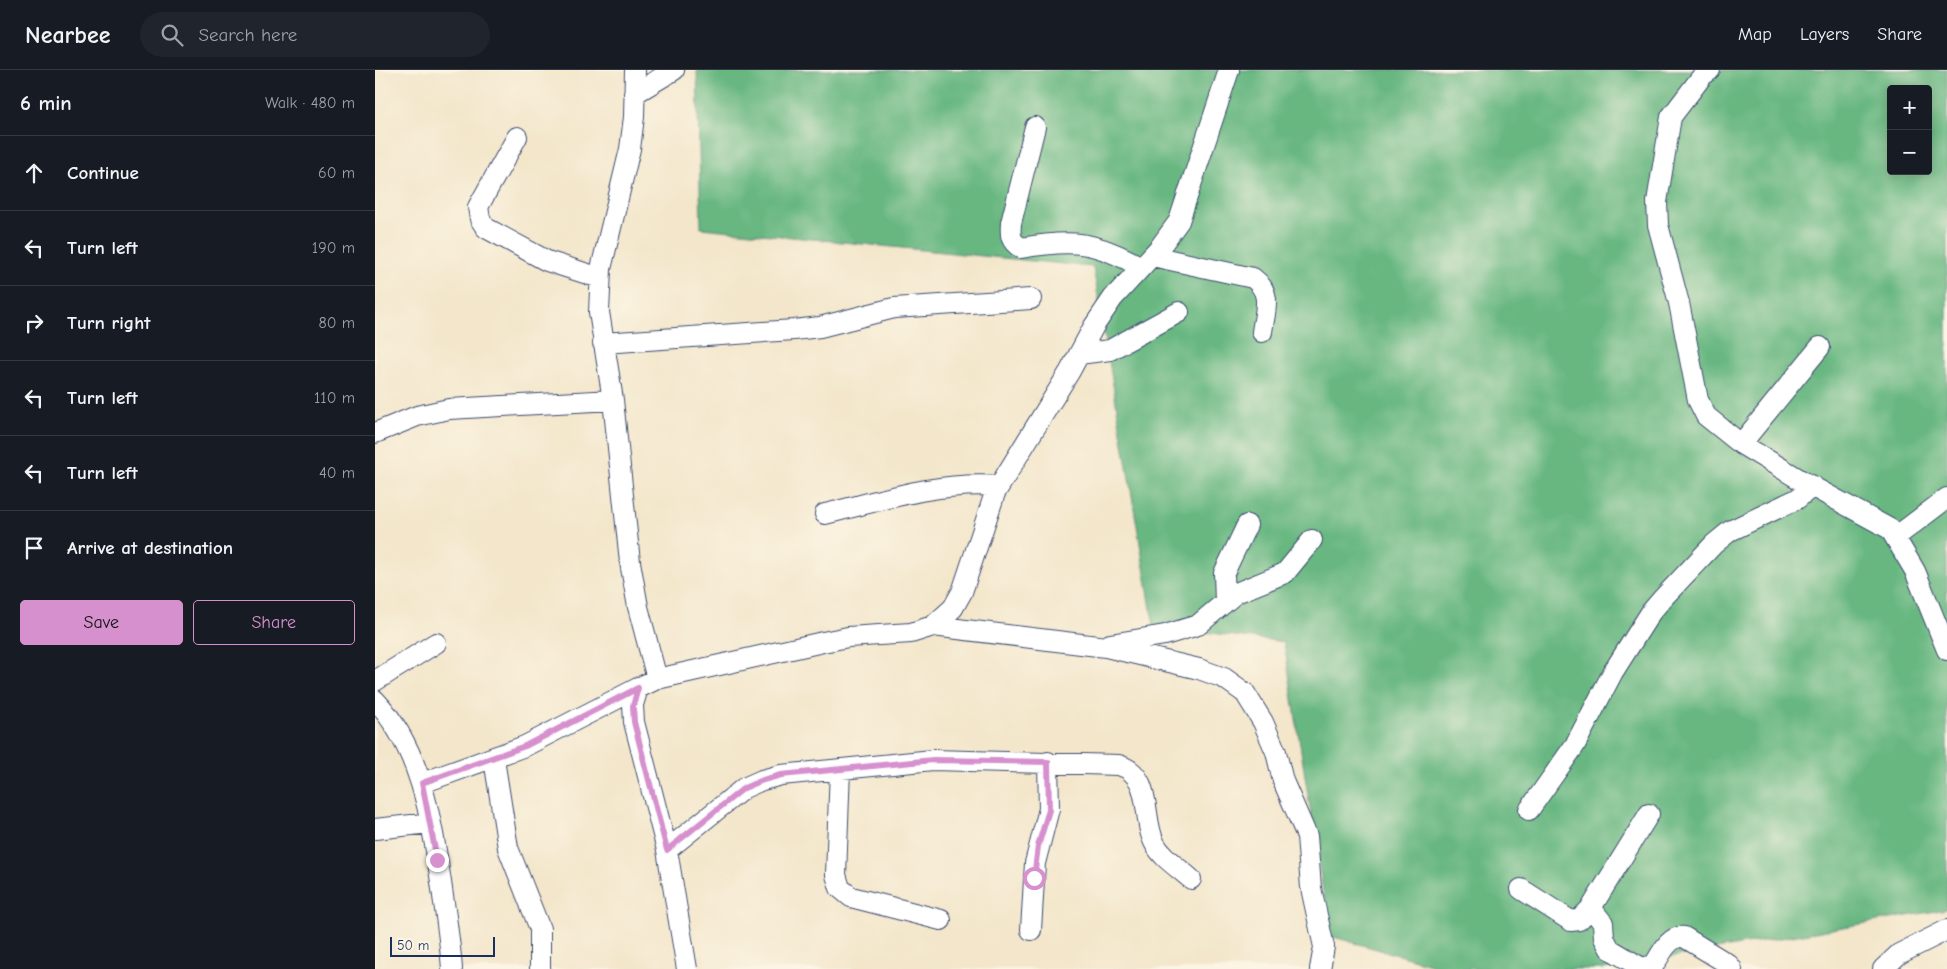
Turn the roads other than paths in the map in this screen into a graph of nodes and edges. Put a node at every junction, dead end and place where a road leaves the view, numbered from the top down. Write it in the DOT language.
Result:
graph roads {
  1 [pos="635,70"];
  2 [pos="674,70"];
  3 [pos="1229,70"];
  4 [pos="1710,70"];
  5 [pos="634,94"];
  6 [pos="1035,127"];
  7 [pos="517,137"];
  8 [pos="1146,261"];
  9 [pos="600,278"];
  10 [pos="1031,299"];
  11 [pos="1179,312"];
  12 [pos="1262,332"];
  13 [pos="603,343"];
  14 [pos="1819,347"];
  15 [pos="1079,354"];
  16 [pos="613,400"];
  17 [pos="375,433"];
  18 [pos="1741,444"];
  19 [pos="999,486"];
  20 [pos="1813,486"];
  21 [pos="1947,498"];
  22 [pos="825,514"];
  23 [pos="1247,525"];
  24 [pos="1897,536"];
  25 [pos="1312,540"];
  26 [pos="1225,602"];
  27 [pos="933,626"];
  28 [pos="437,643"];
  29 [pos="1098,646"];
  30 [pos="1947,650"];
  31 [pos="657,679"];
  32 [pos="375,681"];
  33 [pos="638,688"];
  34 [pos="375,700"];
  35 [pos="494,758"];
  36 [pos="1048,762"];
  37 [pos="840,768"];
  38 [pos="422,783"];
  39 [pos="1529,810"];
  40 [pos="1649,814"];
  41 [pos="430,823"];
  42 [pos="375,829"];
  43 [pos="667,850"];
  44 [pos="1191,879"];
  45 [pos="1521,889"];
  46 [pos="1591,908"];
  47 [pos="941,920"];
  48 [pos="1946,928"];
  49 [pos="1031,930"];
  50 [pos="452,969"];
  51 [pos="540,969"];
  52 [pos="687,969"];
  53 [pos="1320,969"];
  54 [pos="1732,969"];
  55 [pos="1883,969"];
  1 -- 5 [label="street"];
  2 -- 5 [label="street"];
  3 -- 8 [label="street"];
  4 -- 18 [label="street"];
  5 -- 9 [label="street"];
  6 -- 8 [label="street"];
  7 -- 9 [label="street"];
  8 -- 12 [label="street"];
  8 -- 15 [label="street"];
  9 -- 13 [label="street"];
  10 -- 13 [label="street"];
  11 -- 15 [label="street"];
  13 -- 16 [label="street"];
  14 -- 18 [label="street"];
  15 -- 19 [label="street"];
  16 -- 17 [label="street"];
  16 -- 31 [label="street"];
  18 -- 20 [label="street"];
  19 -- 22 [label="street"];
  19 -- 27 [label="street"];
  20 -- 24 [label="street"];
  20 -- 39 [label="street"];
  21 -- 24 [label="street"];
  23 -- 26 [label="street"];
  24 -- 30 [label="street"];
  25 -- 26 [label="street"];
  26 -- 29 [label="street"];
  27 -- 29 [label="street"];
  27 -- 31 [label="street"];
  28 -- 32 [label="street"];
  29 -- 53 [label="street"];
  31 -- 33 [label="street"];
  33 -- 35 [label="street"];
  33 -- 43 [label="street"];
  34 -- 38 [label="street"];
  35 -- 38 [label="street"];
  35 -- 51 [label="street"];
  36 -- 37 [label="street"];
  36 -- 44 [label="street"];
  36 -- 49 [label="street"];
  37 -- 43 [label="street"];
  37 -- 47 [label="street"];
  38 -- 41 [label="street"];
  40 -- 46 [label="street"];
  41 -- 42 [label="street"];
  41 -- 50 [label="street"];
  43 -- 52 [label="street"];
  45 -- 46 [label="street"];
  46 -- 54 [label="street"];
  48 -- 55 [label="street"];
}
